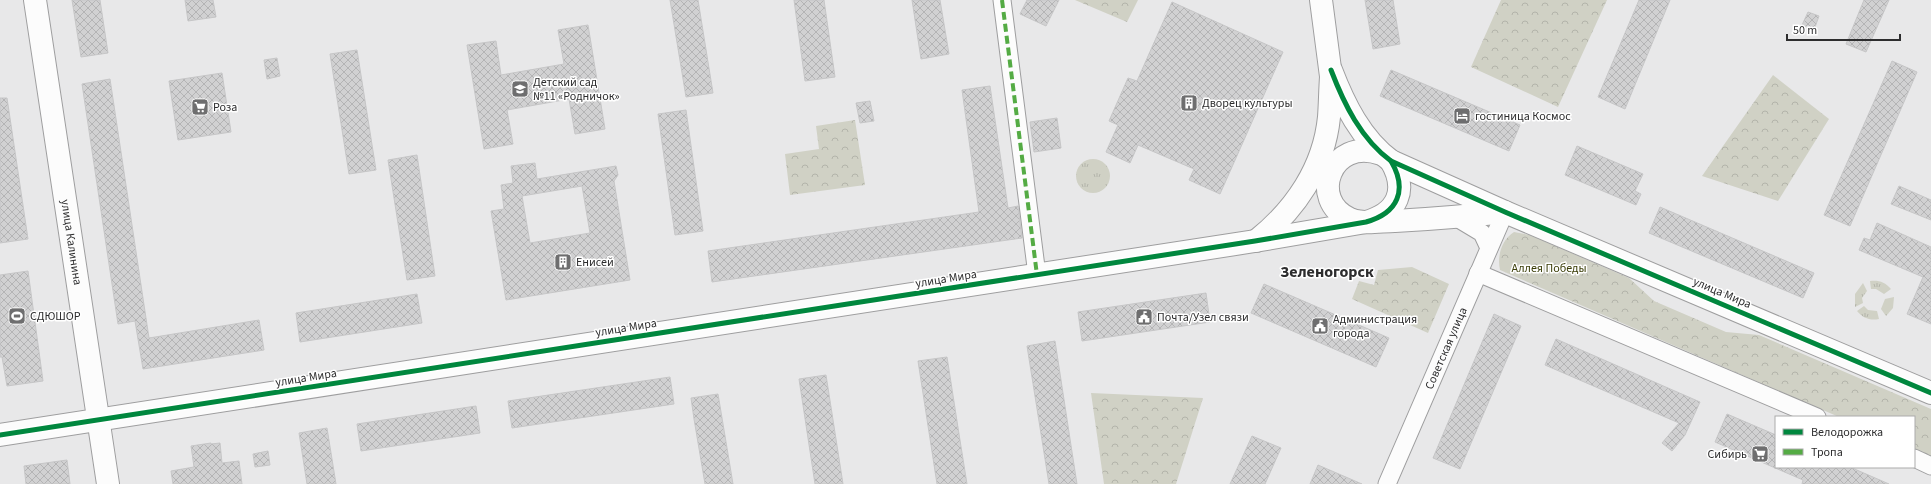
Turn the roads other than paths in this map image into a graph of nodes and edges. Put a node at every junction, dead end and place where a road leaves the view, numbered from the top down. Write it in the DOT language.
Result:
graph roads {
  1 [pos="35,0"];
  2 [pos="1002,0"];
  3 [pos="1321,0"];
  4 [pos="1331,70"];
  5 [pos="1386,158"];
  6 [pos="1330,172"];
  7 [pos="1505,212"];
  8 [pos="1457,218"];
  9 [pos="1366,222"];
  10 [pos="1255,241"];
  11 [pos="1489,248"];
  12 [pos="1478,273"];
  13 [pos="1037,275"];
  14 [pos="1931,393"];
  15 [pos="1815,416"];
  16 [pos="98,420"];
  17 [pos="0,435"];
  18 [pos="1915,458"];
  19 [pos="1931,466"];
  20 [pos="108,484"];
  21 [pos="1387,484"];
  1 -- 16 [label="street, улица Калинина"];
  2 -- 13 [label="street"];
  3 -- 4 [label="street"];
  4 -- 5 [label="street"];
  4 -- 6 [label="street"];
  4 -- 10 [label="street"];
  5 -- 6 [label="street"];
  5 -- 7 [label="street, улица Мира"];
  5 -- 9 [label="street"];
  6 -- 9 [label="street"];
  6 -- 10 [label="street"];
  7 -- 8 [label="street"];
  7 -- 11 [label="street, Советская улица"];
  7 -- 14 [label="street, улица Мира"];
  8 -- 9 [label="street"];
  8 -- 11 [label="street"];
  9 -- 10 [label="street, улица Мира"];
  10 -- 13 [label="street, улица Мира"];
  11 -- 12 [label="street, Советская улица"];
  12 -- 15 [label="street"];
  12 -- 21 [label="street, Советская улица"];
  13 -- 16 [label="street, улица Мира"];
  16 -- 17 [label="street, улица Мира"];
  16 -- 20 [label="street, улица Калинина"];
  18 -- 19 [label="street"];
}
